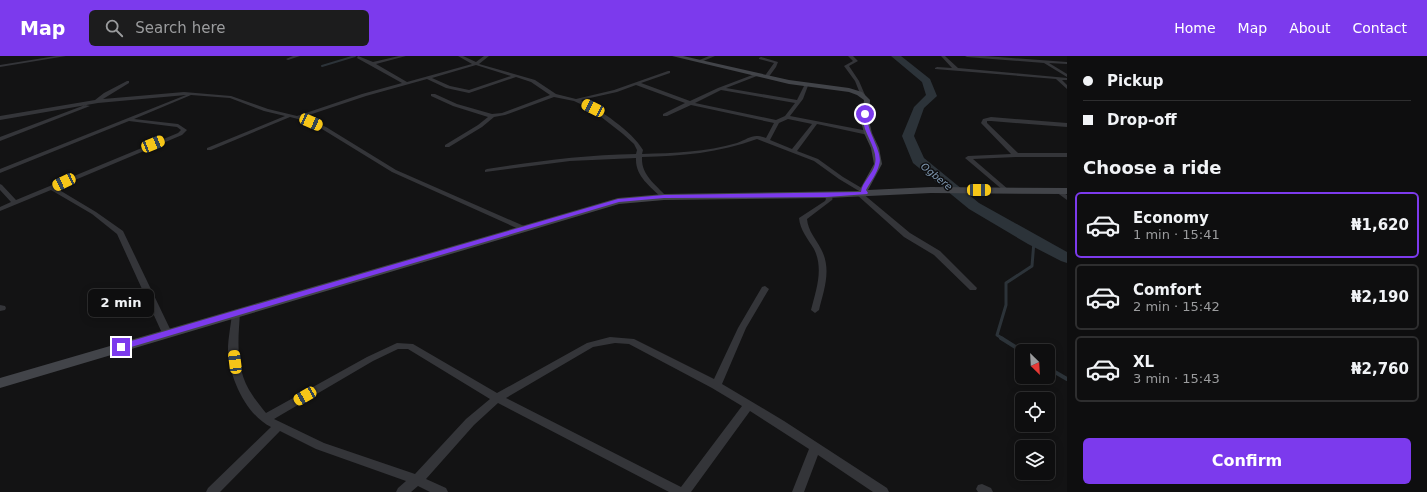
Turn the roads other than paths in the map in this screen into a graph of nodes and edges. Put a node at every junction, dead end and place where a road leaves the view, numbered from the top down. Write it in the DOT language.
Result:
graph roads {
  1 [pos="64,56"];
  2 [pos="298,56"];
  3 [pos="404,56"];
  4 [pos="460,56"];
  5 [pos="487,56"];
  6 [pos="675,56"];
  7 [pos="713,56"];
  8 [pos="850,56"];
  9 [pos="943,56"];
  10 [pos="966,56"];
  11 [pos="1041,56"];
  12 [pos="359,57"];
  13 [pos="761,58"];
  14 [pos="288,59"];
  15 [pos="700,61"];
  16 [pos="1047,62"];
  17 [pos="1067,63"];
  18 [pos="372,64"];
  19 [pos="476,64"];
  20 [pos="0,66"];
  21 [pos="937,68"];
  22 [pos="956,69"];
  23 [pos="668,72"];
  24 [pos="755,74"];
  25 [pos="515,76"];
  26 [pos="766,76"];
  27 [pos="428,78"];
  28 [pos="1067,78"];
  29 [pos="1058,79"];
  30 [pos="127,82"];
  31 [pos="635,83"];
  32 [pos="405,84"];
  33 [pos="807,84"];
  34 [pos="1067,88"];
  35 [pos="720,89"];
  36 [pos="193,93"];
  37 [pos="434,95"];
  38 [pos="554,95"];
  39 [pos="863,96"];
  40 [pos="576,100"];
  41 [pos="98,101"];
  42 [pos="799,102"];
  43 [pos="689,103"];
  44 [pos="665,115"];
  45 [pos="289,116"];
  46 [pos="492,116"];
  47 [pos="298,117"];
  48 [pos="787,117"];
  49 [pos="0,118"];
  50 [pos="131,120"];
  51 [pos="777,122"];
  52 [pos="815,123"];
  53 [pos="1067,126"];
  54 [pos="868,133"];
  55 [pos="0,139"];
  56 [pos="767,140"];
  57 [pos="447,146"];
  58 [pos="209,149"];
  59 [pos="793,152"];
  60 [pos="1016,155"];
  61 [pos="1067,155"];
  62 [pos="638,156"];
  63 [pos="0,171"];
  64 [pos="487,171"];
  65 [pos="0,186"];
  66 [pos="52,188"];
  67 [pos="1006,190"];
  68 [pos="1063,191"];
  69 [pos="862,192"];
  70 [pos="827,195"];
  71 [pos="664,197"];
  72 [pos="1067,198"];
  73 [pos="15,202"];
  74 [pos="0,209"];
  75 [pos="522,228"];
  76 [pos="973,288"];
  77 [pos="765,289"];
  78 [pos="815,310"];
  79 [pos="236,314"];
  80 [pos="167,334"];
  81 [pos="0,383"];
  82 [pos="716,385"];
  83 [pos="497,398"];
  84 [pos="749,405"];
  85 [pos="266,419"];
  86 [pos="278,427"];
  87 [pos="815,447"];
  88 [pos="416,480"];
  89 [pos="212,492"];
  90 [pos="402,492"];
  91 [pos="442,492"];
  92 [pos="680,492"];
  93 [pos="684,492"];
  94 [pos="798,492"];
  95 [pos="883,492"];
  1 -- 20 [label="street"];
  2 -- 14 [label="street"];
  3 -- 18 [label="street"];
  4 -- 19 [label="street"];
  5 -- 19 [label="street"];
  6 -- 15 [label="main road"];
  7 -- 15 [label="street"];
  8 -- 39 [label="street"];
  9 -- 22 [label="street"];
  10 -- 16 [label="street"];
  11 -- 16 [label="street"];
  12 -- 18 [label="street"];
  13 -- 26 [label="street"];
  15 -- 24 [label="main road"];
  16 -- 17 [label="street"];
  16 -- 28 [label="street"];
  18 -- 32 [label="street"];
  19 -- 25 [label="street"];
  19 -- 27 [label="street"];
  21 -- 22 [label="street"];
  22 -- 29 [label="street"];
  23 -- 31 [label="street"];
  24 -- 26 [label="main road"];
  24 -- 35 [label="street"];
  25 -- 27 [label="street"];
  25 -- 38 [label="street"];
  26 -- 33 [label="main road"];
  27 -- 32 [label="street"];
  28 -- 29 [label="street"];
  29 -- 34 [label="street"];
  30 -- 41 [label="street"];
  31 -- 40 [label="street"];
  31 -- 43 [label="street"];
  32 -- 47 [label="street"];
  33 -- 39 [label="main road"];
  33 -- 42 [label="street"];
  35 -- 42 [label="street"];
  35 -- 43 [label="street"];
  36 -- 41 [label="street"];
  36 -- 45 [label="street"];
  36 -- 50 [label="street"];
  37 -- 46 [label="street"];
  38 -- 40 [label="street"];
  38 -- 46 [label="street"];
  39 -- 54 [label="main road"];
  40 -- 62 [label="street"];
  41 -- 49 [label="street"];
  41 -- 55 [label="street"];
  42 -- 48 [label="street"];
  43 -- 44 [label="street"];
  43 -- 51 [label="street"];
  45 -- 47 [label="street"];
  45 -- 58 [label="street"];
  46 -- 57 [label="street"];
  47 -- 75 [label="street"];
  48 -- 51 [label="street"];
  48 -- 52 [label="street"];
  50 -- 63 [label="street"];
  50 -- 66 [label="street"];
  51 -- 56 [label="street"];
  52 -- 54 [label="street"];
  52 -- 59 [label="street"];
  53 -- 60 [label="street"];
  54 -- 69 [label="main road"];
  56 -- 59 [label="street"];
  56 -- 62 [label="street"];
  59 -- 69 [label="street"];
  60 -- 61 [label="street"];
  60 -- 67 [label="street"];
  62 -- 64 [label="street"];
  62 -- 71 [label="street"];
  65 -- 73 [label="street"];
  66 -- 73 [label="street"];
  66 -- 80 [label="street"];
  67 -- 68 [label="main road"];
  67 -- 69 [label="main road"];
  68 -- 72 [label="street"];
  69 -- 70 [label="main road"];
  69 -- 76 [label="street"];
  70 -- 71 [label="main road"];
  70 -- 78 [label="street"];
  71 -- 75 [label="main road"];
  73 -- 74 [label="street"];
  75 -- 79 [label="main road"];
  77 -- 82 [label="street"];
  79 -- 80 [label="main road"];
  79 -- 85 [label="street"];
  80 -- 81 [label="main road"];
  82 -- 83 [label="street"];
  82 -- 84 [label="street"];
  83 -- 85 [label="street"];
  83 -- 88 [label="street"];
  83 -- 92 [label="street"];
  84 -- 87 [label="street"];
  84 -- 93 [label="street"];
  85 -- 86 [label="street"];
  86 -- 88 [label="street"];
  86 -- 89 [label="street"];
  87 -- 94 [label="street"];
  87 -- 95 [label="street"];
  88 -- 90 [label="street"];
  88 -- 91 [label="street"];
}
